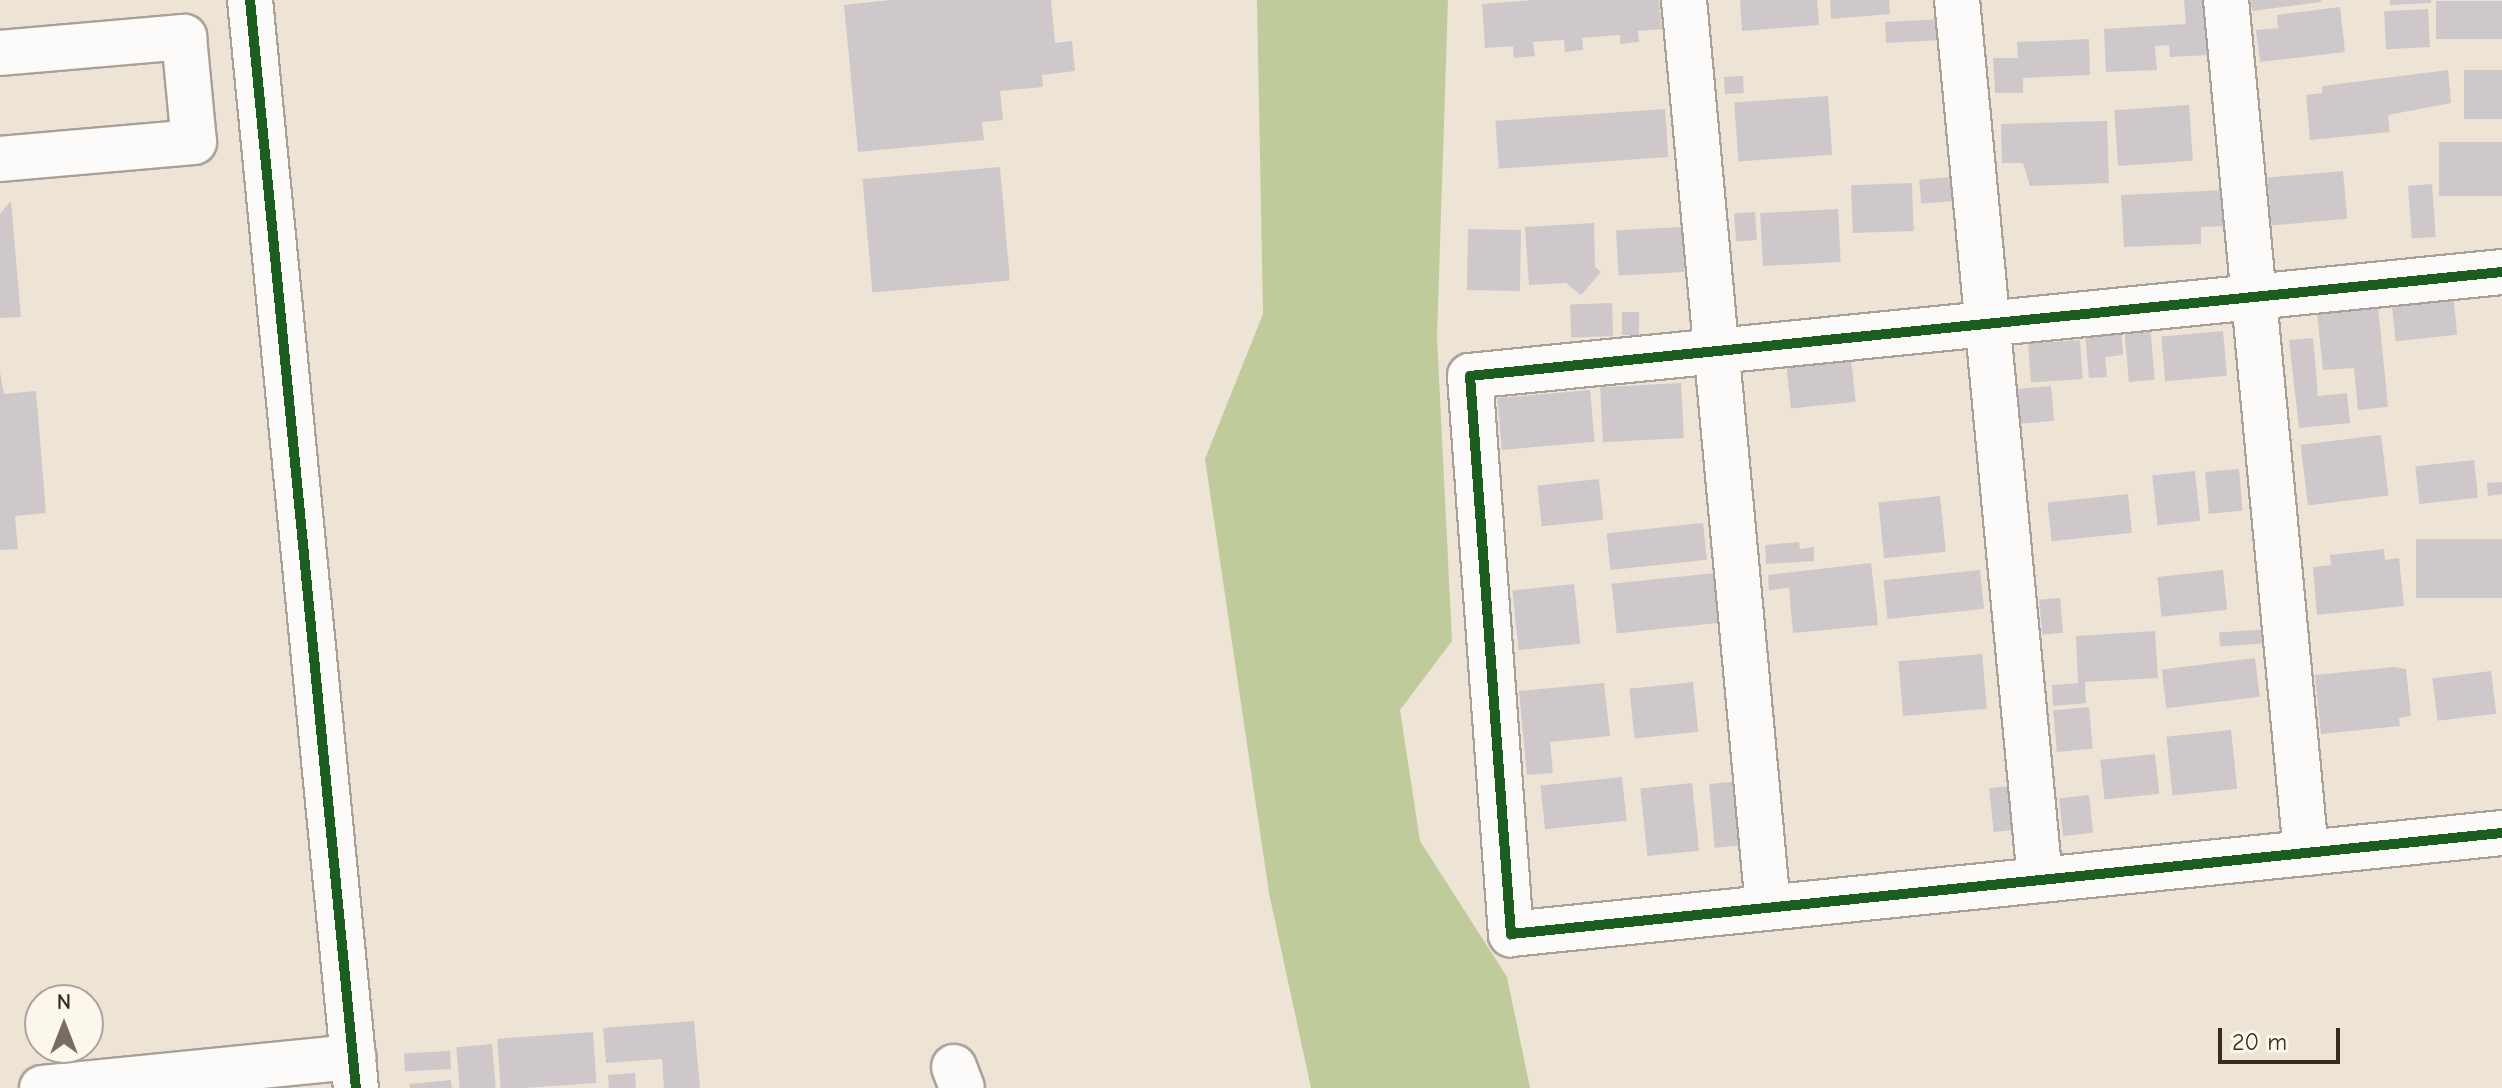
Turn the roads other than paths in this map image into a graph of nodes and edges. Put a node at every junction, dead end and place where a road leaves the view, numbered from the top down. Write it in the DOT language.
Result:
graph roads {
  1 [pos="250,0"];
  2 [pos="1684,0"];
  3 [pos="1957,0"];
  4 [pos="2226,0"];
  5 [pos="0,53"];
  6 [pos="0,159"];
  7 [pos="2502,272"];
  8 [pos="2254,297"];
  9 [pos="1988,324"];
  10 [pos="1716,351"];
  11 [pos="2502,833"];
  12 [pos="2306,853"];
  13 [pos="2040,880"];
  14 [pos="1768,907"];
  15 [pos="354,1072"];
  16 [pos="42,1088"];
  1 -- 15 [label="street"];
  2 -- 10 [label="street"];
  3 -- 9 [label="street"];
  4 -- 8 [label="street"];
  5 -- 6 [label="street"];
  7 -- 8 [label="street"];
  8 -- 9 [label="street"];
  8 -- 12 [label="street"];
  9 -- 10 [label="street"];
  9 -- 13 [label="street"];
  10 -- 14 [label="street"];
  10 -- 14 [label="street"];
  11 -- 12 [label="street"];
  12 -- 13 [label="street"];
  13 -- 14 [label="street"];
  15 -- 16 [label="street"];
}
